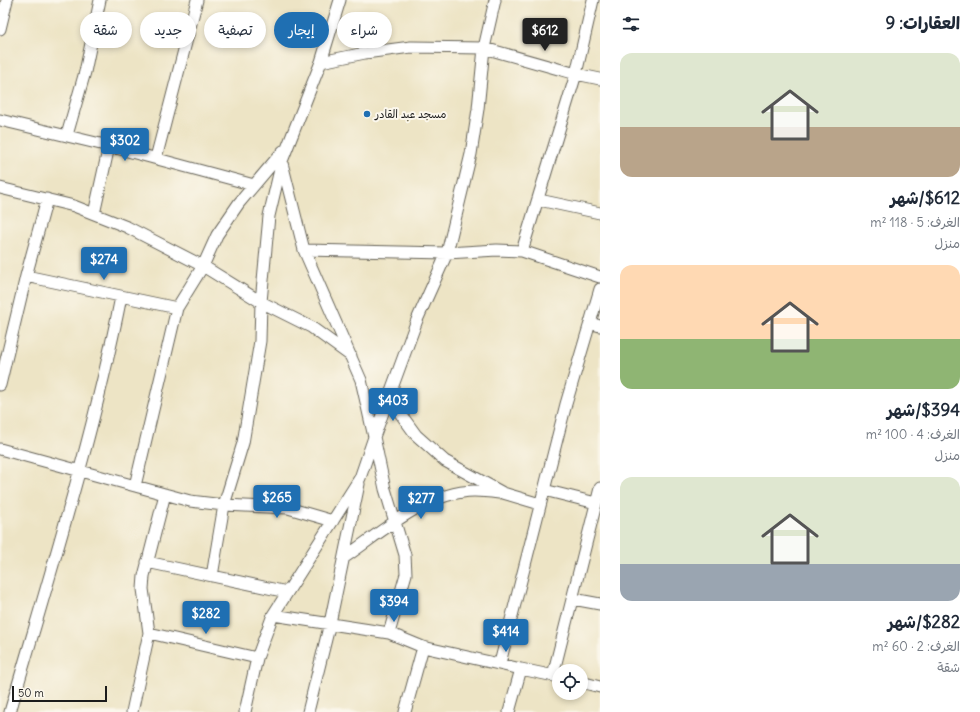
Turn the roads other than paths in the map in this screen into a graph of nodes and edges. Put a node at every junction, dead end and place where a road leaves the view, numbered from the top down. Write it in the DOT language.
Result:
graph roads {
  1 [pos="7,0"];
  2 [pos="100,0"];
  3 [pos="197,0"];
  4 [pos="340,0"];
  5 [pos="495,0"];
  6 [pos="593,0"];
  7 [pos="0,29"];
  8 [pos="484,48"];
  9 [pos="321,62"];
  10 [pos="576,74"];
  11 [pos="600,79"];
  12 [pos="0,120"];
  13 [pos="67,135"];
  14 [pos="108,146"];
  15 [pos="287,146"];
  16 [pos="156,158"];
  17 [pos="282,161"];
  18 [pos="254,185"];
  19 [pos="0,188"];
  20 [pos="47,199"];
  21 [pos="539,200"];
  22 [pos="600,213"];
  23 [pos="94,214"];
  24 [pos="304,250"];
  25 [pos="522,251"];
  26 [pos="447,253"];
  27 [pos="203,266"];
  28 [pos="26,276"];
  29 [pos="600,277"];
  30 [pos="600,289"];
  31 [pos="121,297"];
  32 [pos="261,302"];
  33 [pos="177,308"];
  34 [pos="595,325"];
  35 [pos="351,357"];
  36 [pos="0,384"];
  37 [pos="389,398"];
  38 [pos="374,437"];
  39 [pos="0,449"];
  40 [pos="80,472"];
  41 [pos="360,478"];
  42 [pos="135,486"];
  43 [pos="600,488"];
  44 [pos="544,490"];
  45 [pos="503,493"];
  46 [pos="165,494"];
  47 [pos="596,503"];
  48 [pos="540,504"];
  49 [pos="224,505"];
  50 [pos="333,521"];
  51 [pos="396,522"];
  52 [pos="345,557"];
  53 [pos="147,562"];
  54 [pos="212,576"];
  55 [pos="287,592"];
  56 [pos="572,599"];
  57 [pos="600,604"];
  58 [pos="273,615"];
  59 [pos="330,623"];
  60 [pos="149,633"];
  61 [pos="389,633"];
  62 [pos="423,647"];
  63 [pos="257,658"];
  64 [pos="500,663"];
  65 [pos="558,664"];
  66 [pos="521,669"];
  67 [pos="552,675"];
  68 [pos="588,684"];
  69 [pos="600,687"];
  70 [pos="10,712"];
  71 [pos="132,712"];
  72 [pos="245,712"];
  73 [pos="308,712"];
  74 [pos="405,712"];
  75 [pos="509,712"];
  1 -- 7 [label="street"];
  2 -- 13 [label="street"];
  3 -- 16 [label="street"];
  4 -- 9 [label="street"];
  5 -- 8 [label="street"];
  6 -- 10 [label="street"];
  8 -- 9 [label="street"];
  8 -- 10 [label="street"];
  8 -- 26 [label="street"];
  9 -- 15 [label="street"];
  10 -- 11 [label="street"];
  10 -- 21 [label="street"];
  12 -- 13 [label="street"];
  13 -- 14 [label="street"];
  14 -- 16 [label="street"];
  14 -- 23 [label="street"];
  15 -- 17 [label="street"];
  15 -- 18 [label="street"];
  16 -- 18 [label="street"];
  17 -- 24 [label="street"];
  17 -- 32 [label="street"];
  18 -- 27 [label="street"];
  19 -- 20 [label="street"];
  20 -- 23 [label="street"];
  20 -- 28 [label="street"];
  21 -- 22 [label="street"];
  21 -- 25 [label="street"];
  23 -- 27 [label="street"];
  24 -- 26 [label="street"];
  24 -- 35 [label="street"];
  25 -- 26 [label="street"];
  25 -- 29 [label="street"];
  26 -- 37 [label="street"];
  27 -- 32 [label="street"];
  27 -- 33 [label="street"];
  28 -- 31 [label="street"];
  28 -- 36 [label="street"];
  30 -- 34 [label="street"];
  31 -- 33 [label="street"];
  31 -- 40 [label="street"];
  32 -- 35 [label="street"];
  32 -- 49 [label="street"];
  33 -- 42 [label="street"];
  34 -- 44 [label="street"];
  35 -- 38 [label="street"];
  37 -- 38 [label="street"];
  37 -- 45 [label="street"];
  38 -- 41 [label="street"];
  38 -- 51 [label="street"];
  39 -- 40 [label="street"];
  40 -- 42 [label="street"];
  40 -- 70 [label="street"];
  41 -- 50 [label="street"];
  41 -- 52 [label="street"];
  42 -- 46 [label="street"];
  43 -- 47 [label="street"];
  44 -- 47 [label="street"];
  44 -- 48 [label="street"];
  45 -- 48 [label="street"];
  45 -- 51 [label="street"];
  46 -- 49 [label="street"];
  46 -- 53 [label="street"];
  47 -- 56 [label="street"];
  48 -- 64 [label="street"];
  49 -- 50 [label="street"];
  49 -- 54 [label="street"];
  50 -- 55 [label="street"];
  51 -- 52 [label="street"];
  51 -- 61 [label="street"];
  52 -- 59 [label="street"];
  53 -- 54 [label="street"];
  53 -- 60 [label="street"];
  54 -- 55 [label="street"];
  55 -- 58 [label="street"];
  56 -- 57 [label="street"];
  56 -- 65 [label="street"];
  58 -- 59 [label="street"];
  58 -- 63 [label="street"];
  59 -- 61 [label="street"];
  59 -- 73 [label="street"];
  60 -- 63 [label="street"];
  60 -- 71 [label="street"];
  61 -- 62 [label="street"];
  62 -- 64 [label="street"];
  62 -- 74 [label="street"];
  63 -- 72 [label="street"];
  64 -- 66 [label="street"];
  66 -- 67 [label="street"];
  66 -- 75 [label="street"];
  68 -- 69 [label="street"];
}
